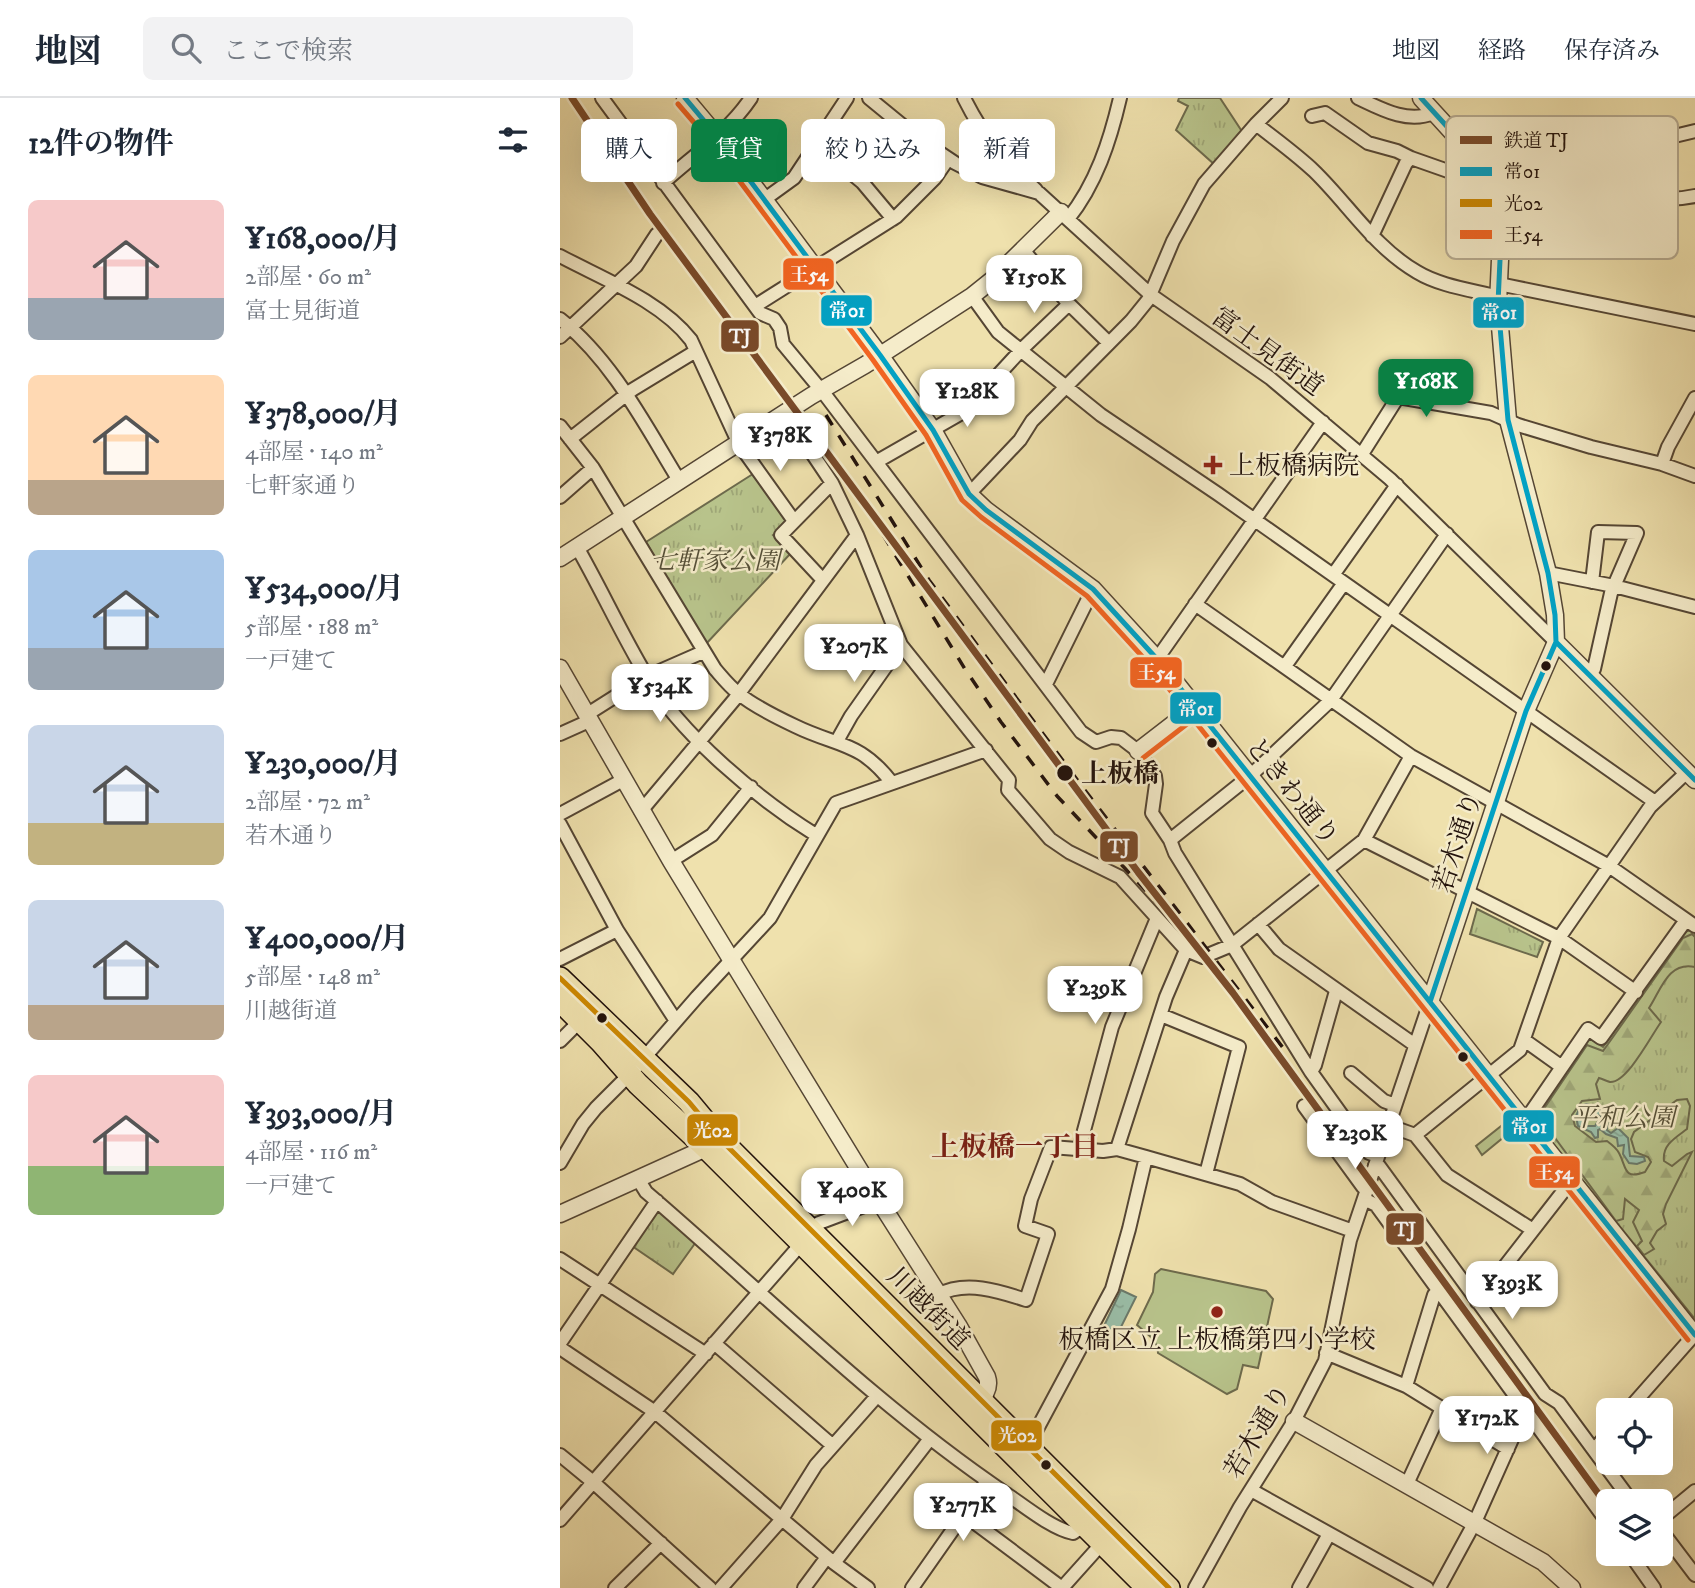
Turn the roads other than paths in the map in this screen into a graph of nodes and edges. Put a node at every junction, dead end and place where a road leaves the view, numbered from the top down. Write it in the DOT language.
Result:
graph roads {
  1 [pos="601,98"];
  2 [pos="685,98"];
  3 [pos="751,98"];
  4 [pos="847,98"];
  5 [pos="869,98"];
  6 [pos="964,98"];
  7 [pos="1120,98"];
  8 [pos="1358,98"];
  9 [pos="1420,98"];
  10 [pos="1277,100"];
  11 [pos="1433,113"];
  12 [pos="1312,116"];
  13 [pos="703,119"];
  14 [pos="734,119"];
  15 [pos="833,119"];
  16 [pos="1256,124"];
  17 [pos="1446,127"];
  18 [pos="1695,131"];
  19 [pos="1678,135"];
  20 [pos="691,158"];
  21 [pos="1411,158"];
  22 [pos="948,159"];
  23 [pos="801,166"];
  24 [pos="1446,170"];
  25 [pos="752,182"];
  26 [pos="862,182"];
  27 [pos="663,183"];
  28 [pos="1039,193"];
  29 [pos="765,199"];
  30 [pos="1065,216"];
  31 [pos="893,219"];
  32 [pos="657,234"];
  33 [pos="1372,236"];
  34 [pos="1023,250"];
  35 [pos="560,256"];
  36 [pos="1500,259"];
  37 [pos="816,268"];
  38 [pos="615,285"];
  39 [pos="1499,291"];
  40 [pos="1151,295"];
  41 [pos="972,296"];
  42 [pos="1069,304"];
  43 [pos="755,306"];
  44 [pos="565,323"];
  45 [pos="1695,324"];
  46 [pos="560,337"];
  47 [pos="1109,343"];
  48 [pos="1022,349"];
  49 [pos="696,351"];
  50 [pos="880,355"];
  51 [pos="1065,388"];
  52 [pos="821,390"];
  53 [pos="627,394"];
  54 [pos="1695,398"];
  55 [pos="785,413"];
  56 [pos="1508,420"];
  57 [pos="1322,422"];
  58 [pos="560,426"];
  59 [pos="933,430"];
  60 [pos="570,439"];
  61 [pos="739,444"];
  62 [pos="1362,454"];
  63 [pos="876,462"];
  64 [pos="1662,464"];
  65 [pos="593,468"];
  66 [pos="1695,476"];
  67 [pos="680,482"];
  68 [pos="832,483"];
  69 [pos="1397,485"];
  70 [pos="969,494"];
  71 [pos="560,496"];
  72 [pos="622,518"];
  73 [pos="1254,519"];
  74 [pos="794,521"];
  75 [pos="1447,534"];
  76 [pos="857,535"];
  77 [pos="577,547"];
  78 [pos="560,558"];
  79 [pos="1548,573"];
  80 [pos="822,579"];
  81 [pos="1338,579"];
  82 [pos="1592,582"];
  83 [pos="1614,586"];
  84 [pos="1093,589"];
  85 [pos="1195,604"];
  86 [pos="1695,607"];
  87 [pos="1390,615"];
  88 [pos="1556,642"];
  89 [pos="901,645"];
  90 [pos="704,652"];
  91 [pos="1157,659"];
  92 [pos="1285,666"];
  93 [pos="560,668"];
  94 [pos="1589,675"];
  95 [pos="646,677"];
  96 [pos="1046,684"];
  97 [pos="738,694"];
  98 [pos="1331,700"];
  99 [pos="1195,707"];
  100 [pos="1526,711"];
  101 [pos="588,718"];
  102 [pos="560,734"];
  103 [pos="837,741"];
  104 [pos="700,742"];
  105 [pos="986,750"];
  106 [pos="1138,751"];
  107 [pos="1411,756"];
  108 [pos="1250,776"];
  109 [pos="1691,776"];
  110 [pos="623,780"];
  111 [pos="892,783"];
  112 [pos="751,787"];
  113 [pos="1655,802"];
  114 [pos="1496,803"];
  115 [pos="641,811"];
  116 [pos="560,814"];
  117 [pos="560,824"];
  118 [pos="816,835"];
  119 [pos="1170,840"];
  120 [pos="1364,840"];
  121 [pos="671,861"];
  122 [pos="1609,866"];
  123 [pos="1325,871"];
  124 [pos="1466,892"];
  125 [pos="1157,918"];
  126 [pos="1690,923"];
  127 [pos="1258,924"];
  128 [pos="617,930"];
  129 [pos="1559,938"];
  130 [pos="1232,945"];
  131 [pos="1186,950"];
  132 [pos="560,959"];
  133 [pos="733,960"];
  134 [pos="560,978"];
  135 [pos="1336,991"];
  136 [pos="1636,992"];
  137 [pos="560,1001"];
  138 [pos="1430,1002"];
  139 [pos="1161,1015"];
  140 [pos="580,1021"];
  141 [pos="676,1021"];
  142 [pos="1524,1040"];
  143 [pos="560,1041"];
  144 [pos="1415,1045"];
  145 [pos="637,1067"];
  146 [pos="1562,1067"];
  147 [pos="1311,1072"];
  148 [pos="1351,1073"];
  149 [pos="1489,1076"];
  150 [pos="1304,1105"];
  151 [pos="1395,1105"];
  152 [pos="1525,1121"];
  153 [pos="1387,1125"];
  154 [pos="1415,1135"];
  155 [pos="713,1143"];
  156 [pos="1079,1149"];
  157 [pos="1117,1149"];
  158 [pos="1146,1157"];
  159 [pos="1376,1160"];
  160 [pos="560,1163"];
  161 [pos="1206,1174"];
  162 [pos="638,1179"];
  163 [pos="1572,1180"];
  164 [pos="1366,1193"];
  165 [pos="880,1200"];
  166 [pos="657,1201"];
  167 [pos="560,1214"];
  168 [pos="1533,1230"];
  169 [pos="1353,1231"];
  170 [pos="805,1236"];
  171 [pos="560,1259"];
  172 [pos="599,1286"];
  173 [pos="759,1291"];
  174 [pos="1438,1291"];
  175 [pos="939,1294"];
  176 [pos="1477,1302"];
  177 [pos="1695,1334"];
  178 [pos="560,1346"];
  179 [pos="710,1349"];
  180 [pos="1326,1353"];
  181 [pos="1406,1386"];
  182 [pos="877,1396"];
  183 [pos="1639,1398"];
  184 [pos="976,1406"];
  185 [pos="1442,1408"];
  186 [pos="655,1412"];
  187 [pos="1527,1412"];
  188 [pos="1294,1421"];
  189 [pos="929,1440"];
  190 [pos="832,1446"];
  191 [pos="1028,1446"];
  192 [pos="1508,1449"];
  193 [pos="1595,1449"];
  194 [pos="560,1455"];
  195 [pos="987,1480"];
  196 [pos="593,1482"];
  197 [pos="1407,1484"];
  198 [pos="1623,1489"];
  199 [pos="1251,1490"];
  200 [pos="1695,1491"];
  201 [pos="1596,1507"];
  202 [pos="1673,1509"];
  203 [pos="964,1514"];
  204 [pos="782,1519"];
  205 [pos="560,1520"];
  206 [pos="1475,1522"];
  207 [pos="1085,1525"];
  208 [pos="1329,1534"];
  209 [pos="1108,1538"];
  210 [pos="661,1543"];
  211 [pos="1673,1546"];
  212 [pos="831,1560"];
  213 [pos="1638,1566"];
  214 [pos="1695,1575"];
  215 [pos="615,1588"];
  216 [pos="710,1588"];
  217 [pos="721,1588"];
  218 [pos="804,1588"];
  219 [pos="868,1588"];
  220 [pos="912,1588"];
  221 [pos="1062,1588"];
  222 [pos="1147,1588"];
  223 [pos="1169,1588"];
  224 [pos="1195,1588"];
  225 [pos="1299,1588"];
  226 [pos="1427,1588"];
  227 [pos="1439,1588"];
  228 [pos="1572,1588"];
  229 [pos="1654,1588"];
  1 -- 27 [label="street"];
  2 -- 13 [label="street, ときわ通り"];
  3 -- 14 [label="street"];
  4 -- 15 [label="street"];
  5 -- 22 [label="street, 富士見街道"];
  6 -- 28 [label="street"];
  7 -- 30 [label="street"];
  8 -- 11 [label="street"];
  9 -- 11 [label="street, 若木通り"];
  10 -- 16 [label="street"];
  11 -- 17 [label="street, 若木通り"];
  12 -- 21 [label="street"];
  16 -- 33 [label="street"];
  16 -- 40 [label="street"];
  18 -- 19 [label="street"];
  20 -- 27 [label="street"];
  21 -- 24 [label="street"];
  21 -- 33 [label="street"];
  22 -- 28 [label="street, 富士見街道"];
  22 -- 31 [label="street"];
  23 -- 29 [label="street"];
  25 -- 29 [label="street, ときわ通り"];
  26 -- 31 [label="street"];
  27 -- 43 [label="street"];
  28 -- 30 [label="street, 富士見街道"];
  29 -- 37 [label="street, ときわ通り"];
  30 -- 34 [label="street"];
  30 -- 40 [label="street, 富士見街道"];
  31 -- 37 [label="street"];
  32 -- 38 [label="street"];
  33 -- 39 [label="street"];
  34 -- 41 [label="street"];
  34 -- 42 [label="street"];
  35 -- 38 [label="street"];
  36 -- 39 [label="street, 若木通り"];
  37 -- 43 [label="street"];
  37 -- 50 [label="street, ときわ通り"];
  38 -- 44 [label="street"];
  38 -- 49 [label="street"];
  39 -- 45 [label="street"];
  39 -- 56 [label="street, 若木通り"];
  40 -- 47 [label="street"];
  40 -- 57 [label="street, 富士見街道"];
  41 -- 48 [label="street"];
  41 -- 50 [label="street"];
  42 -- 47 [label="street"];
  42 -- 48 [label="street"];
  43 -- 52 [label="street"];
  44 -- 46 [label="street"];
  44 -- 53 [label="street"];
  47 -- 51 [label="street"];
  48 -- 51 [label="street"];
  48 -- 59 [label="street"];
  49 -- 53 [label="street"];
  49 -- 61 [label="street"];
  50 -- 52 [label="street"];
  50 -- 59 [label="street, ときわ通り"];
  51 -- 70 [label="street"];
  51 -- 73 [label="street"];
  52 -- 55 [label="street"];
  52 -- 63 [label="street"];
  53 -- 60 [label="street"];
  53 -- 67 [label="street"];
  54 -- 64 [label="street"];
  55 -- 61 [label="street"];
  55 -- 68 [label="street"];
  56 -- 62 [label="street"];
  56 -- 64 [label="street"];
  56 -- 79 [label="street, 若木通り"];
  57 -- 62 [label="street, 富士見街道"];
  57 -- 73 [label="street"];
  58 -- 60 [label="street"];
  59 -- 63 [label="street"];
  59 -- 70 [label="street, ときわ通り"];
  60 -- 65 [label="street"];
  61 -- 67 [label="street"];
  61 -- 74 [label="street"];
  62 -- 69 [label="street, 富士見街道"];
  63 -- 96 [label="street"];
  64 -- 66 [label="street"];
  65 -- 71 [label="street"];
  65 -- 72 [label="street"];
  67 -- 72 [label="street"];
  68 -- 74 [label="street"];
  68 -- 76 [label="street"];
  69 -- 75 [label="street, 富士見街道"];
  69 -- 81 [label="street"];
  70 -- 84 [label="street, ときわ通り"];
  72 -- 77 [label="street"];
  72 -- 90 [label="street"];
  73 -- 81 [label="street"];
  73 -- 85 [label="street"];
  74 -- 80 [label="street"];
  75 -- 87 [label="street"];
  75 -- 88 [label="street, 富士見街道"];
  76 -- 80 [label="street"];
  76 -- 89 [label="street"];
  77 -- 78 [label="street"];
  77 -- 95 [label="street"];
  79 -- 82 [label="street"];
  79 -- 88 [label="street, 若木通り"];
  80 -- 97 [label="street"];
  81 -- 87 [label="street"];
  81 -- 92 [label="street"];
  82 -- 83 [label="street"];
  82 -- 83 [label="street"];
  83 -- 86 [label="street"];
  83 -- 94 [label="street"];
  84 -- 91 [label="street, ときわ通り"];
  84 -- 96 [label="street"];
  85 -- 91 [label="street"];
  85 -- 92 [label="street"];
  87 -- 98 [label="street"];
  87 -- 100 [label="street"];
  88 -- 94 [label="street, 富士見街道"];
  88 -- 100 [label="street, 若木通り"];
  89 -- 103 [label="street"];
  89 -- 105 [label="street"];
  90 -- 95 [label="street"];
  90 -- 97 [label="street"];
  91 -- 99 [label="street, ときわ通り"];
  92 -- 98 [label="street"];
  93 -- 101 [label="street"];
  94 -- 109 [label="street, 富士見街道"];
  95 -- 101 [label="street"];
  95 -- 104 [label="street"];
  96 -- 106 [label="street"];
  97 -- 103 [label="street"];
  97 -- 104 [label="street"];
  98 -- 107 [label="street"];
  98 -- 108 [label="street"];
  99 -- 106 [label="street"];
  99 -- 108 [label="street, ときわ通り"];
  100 -- 113 [label="street"];
  100 -- 114 [label="street, 若木通り"];
  101 -- 102 [label="street"];
  101 -- 110 [label="street"];
  103 -- 111 [label="street"];
  104 -- 112 [label="street"];
  104 -- 115 [label="street"];
  105 -- 111 [label="street"];
  105 -- 125 [label="street"];
  106 -- 119 [label="street"];
  107 -- 114 [label="street"];
  107 -- 120 [label="street"];
  108 -- 119 [label="street"];
  108 -- 123 [label="street, ときわ通り"];
  109 -- 113 [label="street"];
  110 -- 115 [label="street"];
  110 -- 116 [label="street"];
  111 -- 118 [label="street"];
  112 -- 118 [label="street"];
  112 -- 121 [label="street"];
  113 -- 122 [label="street"];
  114 -- 122 [label="street"];
  114 -- 124 [label="street, 若木通り"];
  115 -- 121 [label="street"];
  117 -- 128 [label="street"];
  118 -- 133 [label="street"];
  119 -- 130 [label="street"];
  120 -- 123 [label="street"];
  120 -- 124 [label="street"];
  121 -- 133 [label="street"];
  122 -- 126 [label="street"];
  122 -- 129 [label="street"];
  123 -- 127 [label="street"];
  123 -- 138 [label="street, ときわ通り"];
  124 -- 129 [label="street"];
  124 -- 138 [label="street, 若木通り"];
  125 -- 131 [label="street"];
  125 -- 156 [label="street"];
  126 -- 136 [label="street"];
  127 -- 130 [label="street"];
  127 -- 135 [label="street"];
  128 -- 132 [label="street"];
  128 -- 141 [label="street"];
  129 -- 136 [label="street"];
  129 -- 142 [label="street"];
  130 -- 131 [label="street"];
  130 -- 147 [label="street"];
  131 -- 139 [label="street"];
  133 -- 141 [label="street"];
  133 -- 165 [label="street"];
  134 -- 145 [label="highway, 川越街道"];
  135 -- 144 [label="street"];
  135 -- 147 [label="street"];
  136 -- 146 [label="street"];
  137 -- 140 [label="highway, 川越街道"];
  138 -- 144 [label="street, 若木通り"];
  138 -- 149 [label="street, ときわ通り"];
  139 -- 157 [label="street"];
  139 -- 161 [label="street"];
  140 -- 143 [label="street"];
  140 -- 145 [label="highway, 川越街道"];
  141 -- 145 [label="street"];
  142 -- 146 [label="street"];
  142 -- 149 [label="street"];
  144 -- 151 [label="street, 若木通り"];
  145 -- 155 [label="highway, 川越街道"];
  145 -- 160 [label="street"];
  146 -- 152 [label="street"];
  147 -- 159 [label="street"];
  148 -- 151 [label="street"];
  149 -- 152 [label="street, ときわ通り"];
  149 -- 154 [label="street"];
  150 -- 164 [label="street"];
  151 -- 153 [label="street, 若木通り"];
  152 -- 163 [label="street, ときわ通り"];
  153 -- 154 [label="street"];
  153 -- 159 [label="street, 若木通り"];
  154 -- 168 [label="street"];
  155 -- 162 [label="street"];
  155 -- 170 [label="highway, 川越街道"];
  156 -- 157 [label="street"];
  156 -- 175 [label="street"];
  157 -- 158 [label="street"];
  158 -- 161 [label="street"];
  158 -- 191 [label="street"];
  159 -- 164 [label="street, 若木通り"];
  159 -- 176 [label="street"];
  161 -- 169 [label="street"];
  162 -- 166 [label="street"];
  162 -- 167 [label="street"];
  163 -- 168 [label="street"];
  163 -- 177 [label="street, ときわ通り"];
  164 -- 169 [label="street, 若木通り"];
  164 -- 174 [label="street"];
  165 -- 170 [label="street"];
  165 -- 175 [label="street"];
  166 -- 172 [label="street"];
  166 -- 173 [label="street"];
  168 -- 176 [label="street"];
  169 -- 180 [label="street, 若木通り"];
  170 -- 173 [label="street"];
  170 -- 184 [label="highway, 川越街道"];
  171 -- 172 [label="street"];
  172 -- 178 [label="street"];
  172 -- 179 [label="street"];
  173 -- 179 [label="street"];
  173 -- 182 [label="street"];
  174 -- 181 [label="street"];
  174 -- 187 [label="street"];
  175 -- 184 [label="street"];
  176 -- 193 [label="street"];
  177 -- 183 [label="street"];
  178 -- 186 [label="street"];
  179 -- 186 [label="street"];
  179 -- 190 [label="street"];
  180 -- 181 [label="street"];
  180 -- 188 [label="street, 若木通り"];
  181 -- 185 [label="street"];
  182 -- 189 [label="street"];
  182 -- 190 [label="street"];
  184 -- 191 [label="highway, 川越街道"];
  184 -- 207 [label="highway, 川越街道"];
  185 -- 192 [label="street"];
  185 -- 197 [label="street"];
  186 -- 196 [label="street"];
  186 -- 204 [label="street"];
  187 -- 192 [label="street"];
  187 -- 201 [label="street"];
  188 -- 197 [label="street"];
  188 -- 199 [label="street, 若木通り"];
  189 -- 195 [label="street"];
  189 -- 212 [label="street"];
  190 -- 204 [label="street"];
  191 -- 209 [label="highway, 川越街道"];
  192 -- 206 [label="street"];
  193 -- 198 [label="street"];
  194 -- 196 [label="street"];
  195 -- 203 [label="street"];
  195 -- 207 [label="street"];
  196 -- 205 [label="street"];
  196 -- 210 [label="street"];
  197 -- 206 [label="street"];
  199 -- 208 [label="street"];
  199 -- 224 [label="street, 若木通り"];
  200 -- 202 [label="street"];
  203 -- 220 [label="street"];
  203 -- 221 [label="street"];
  204 -- 212 [label="street"];
  204 -- 217 [label="street"];
  206 -- 227 [label="street"];
  206 -- 228 [label="street"];
  207 -- 209 [label="highway, 川越街道"];
  208 -- 225 [label="street"];
  208 -- 226 [label="street"];
  209 -- 221 [label="street"];
  209 -- 222 [label="highway, 川越街道"];
  209 -- 223 [label="highway, 川越街道"];
  210 -- 215 [label="street"];
  210 -- 216 [label="street"];
  211 -- 214 [label="street"];
  212 -- 218 [label="street"];
  212 -- 219 [label="street"];
  213 -- 229 [label="street"];
}
